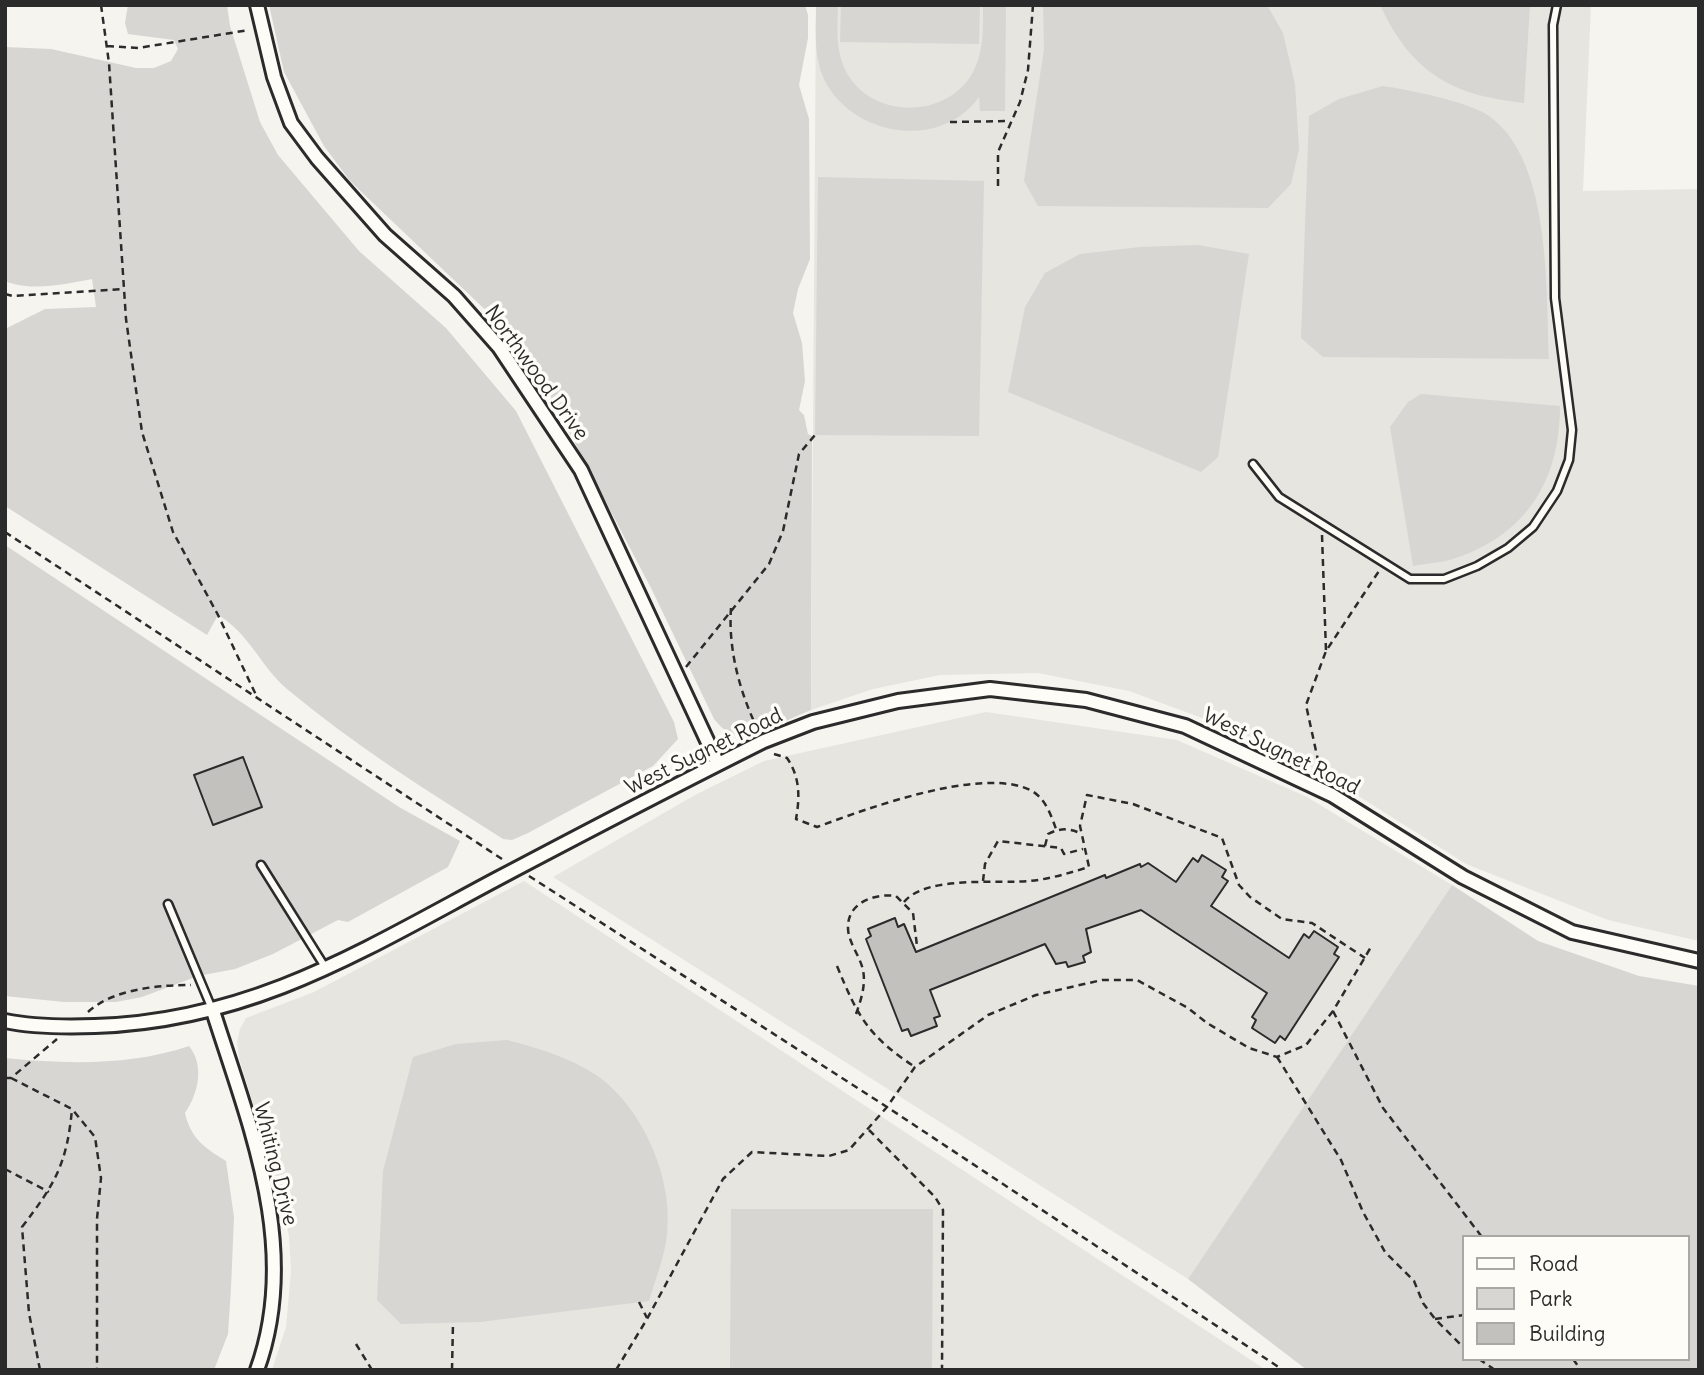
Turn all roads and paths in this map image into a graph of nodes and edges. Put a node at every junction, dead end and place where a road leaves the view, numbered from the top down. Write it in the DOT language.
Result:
graph roads {
  1 [pos="101,5"];
  2 [pos="257,5"];
  3 [pos="1033,5"];
  4 [pos="1557,5"];
  5 [pos="261,27"];
  6 [pos="107,46"];
  7 [pos="1009,121"];
  8 [pos="950,122"];
  9 [pos="998,186"];
  10 [pos="124,289"];
  11 [pos="5,294"];
  12 [pos="815,435"];
  13 [pos="1253,464"];
  14 [pos="1322,521"];
  15 [pos="5,532"];
  16 [pos="1384,563"];
  17 [pos="731,608"];
  18 [pos="1326,651"];
  19 [pos="678,678"];
  20 [pos="257,697"];
  21 [pos="764,741"];
  22 [pos="774,754"];
  23 [pos="718,764"];
  24 [pos="1332,795"];
  25 [pos="1056,830"];
  26 [pos="1080,834"];
  27 [pos="1045,846"];
  28 [pos="1083,849"];
  29 [pos="261,865"];
  30 [pos="517,869"];
  31 [pos="983,881"];
  32 [pos="904,902"];
  33 [pos="168,904"];
  34 [pos="917,946"];
  35 [pos="1371,947"];
  36 [pos="1364,958"];
  37 [pos="1699,961"];
  38 [pos="837,966"];
  39 [pos="327,970"];
  40 [pos="212,1011"];
  41 [pos="1333,1011"];
  42 [pos="856,1013"];
  43 [pos="5,1021"];
  44 [pos="1277,1057"];
  45 [pos="915,1067"];
  46 [pos="10,1078"];
  47 [pos="887,1107"];
  48 [pos="72,1109"];
  49 [pos="868,1129"];
  50 [pos="5,1169"];
  51 [pos="49,1192"];
  52 [pos="1480,1235"];
  53 [pos="639,1302"];
  54 [pos="1462,1315"];
  55 [pos="647,1319"];
  56 [pos="1435,1319"];
  57 [pos="453,1323"];
  58 [pos="356,1344"];
  59 [pos="1462,1346"];
  60 [pos="40,1370"];
  61 [pos="97,1370"];
  62 [pos="257,1370"];
  63 [pos="372,1370"];
  64 [pos="452,1370"];
  65 [pos="616,1370"];
  66 [pos="942,1370"];
  67 [pos="1283,1370"];
  1 -- 6 [label="path"];
  2 -- 5 [label="street, Northwood Drive"];
  3 -- 7 [label="path"];
  4 -- 16 [label="lane"];
  5 -- 6 [label="path"];
  5 -- 19 [label="street, Northwood Drive"];
  6 -- 10 [label="path"];
  7 -- 8 [label="path"];
  7 -- 9 [label="path"];
  10 -- 11 [label="path"];
  10 -- 20 [label="path"];
  12 -- 17 [label="path"];
  13 -- 14 [label="lane"];
  14 -- 16 [label="lane"];
  14 -- 18 [label="path"];
  15 -- 20 [label="path"];
  16 -- 18 [label="path"];
  17 -- 19 [label="path"];
  17 -- 21 [label="path"];
  18 -- 24 [label="path"];
  19 -- 23 [label="street, Northwood Drive"];
  20 -- 30 [label="path"];
  21 -- 23 [label="street, West Sugnet Road"];
  21 -- 24 [label="street, West Sugnet Road"];
  22 -- 25 [label="path"];
  23 -- 30 [label="street, West Sugnet Road"];
  24 -- 37 [label="street, West Sugnet Road"];
  25 -- 26 [label="path"];
  25 -- 27 [label="path"];
  26 -- 28 [label="path"];
  26 -- 36 [label="path"];
  27 -- 28 [label="path"];
  27 -- 31 [label="path"];
  28 -- 31 [label="path"];
  29 -- 39 [label="lane"];
  30 -- 39 [label="street, West Sugnet Road"];
  30 -- 47 [label="path"];
  31 -- 32 [label="path"];
  32 -- 34 [label="path"];
  32 -- 42 [label="path"];
  33 -- 40 [label="lane"];
  35 -- 36 [label="path"];
  36 -- 41 [label="path"];
  38 -- 42 [label="path"];
  39 -- 40 [label="street, West Sugnet Road"];
  40 -- 43 [label="street, West Sugnet Road"];
  40 -- 62 [label="street, Whiting Drive"];
  41 -- 44 [label="path"];
  41 -- 52 [label="path"];
  42 -- 45 [label="path"];
  44 -- 45 [label="path"];
  44 -- 56 [label="path"];
  45 -- 47 [label="path"];
  46 -- 48 [label="path"];
  47 -- 49 [label="path"];
  47 -- 67 [label="path"];
  48 -- 51 [label="path"];
  48 -- 61 [label="path"];
  49 -- 55 [label="path"];
  49 -- 66 [label="path"];
  50 -- 51 [label="path"];
  51 -- 60 [label="path"];
  53 -- 55 [label="path"];
  54 -- 56 [label="path"];
  55 -- 65 [label="path"];
  56 -- 59 [label="path"];
  57 -- 64 [label="path"];
  58 -- 63 [label="path"];
}
